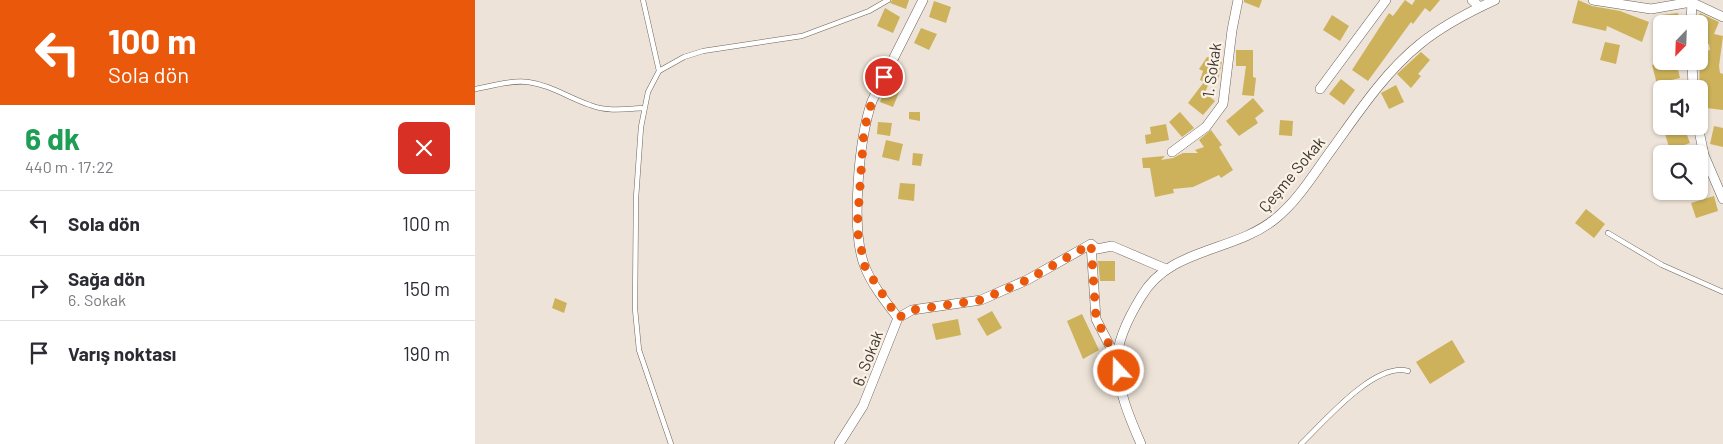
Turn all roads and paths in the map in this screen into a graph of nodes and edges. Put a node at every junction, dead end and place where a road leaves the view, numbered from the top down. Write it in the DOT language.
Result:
graph roads {
  1 [pos="643,0"];
  2 [pos="888,0"];
  3 [pos="923,0"];
  4 [pos="1238,0"];
  5 [pos="1386,0"];
  6 [pos="1472,0"];
  7 [pos="1495,0"];
  8 [pos="1593,0"];
  9 [pos="1691,1"];
  10 [pos="1480,6"];
  11 [pos="1691,15"];
  12 [pos="1723,17"];
  13 [pos="659,71"];
  14 [pos="475,89"];
  15 [pos="1320,89"];
  16 [pos="644,108"];
  17 [pos="1700,135"];
  18 [pos="1172,152"];
  19 [pos="1723,199"];
  20 [pos="1608,233"];
  21 [pos="1091,244"];
  22 [pos="1166,269"];
  23 [pos="1723,292"];
  24 [pos="898,318"];
  25 [pos="1117,361"];
  26 [pos="1408,371"];
  27 [pos="671,444"];
  28 [pos="839,444"];
  29 [pos="1141,444"];
  30 [pos="1301,444"];
  1 -- 13 [label="lane"];
  2 -- 13 [label="lane"];
  3 -- 24 [label="street, 6. Sokak"];
  4 -- 18 [label="street, 1. Sokak"];
  5 -- 15 [label="street"];
  6 -- 10 [label="street"];
  7 -- 10 [label="street, Çeşme Sokak"];
  8 -- 9 [label="street"];
  9 -- 11 [label="street"];
  9 -- 12 [label="street"];
  10 -- 22 [label="street, Çeşme Sokak"];
  13 -- 16 [label="lane"];
  14 -- 16 [label="lane"];
  16 -- 27 [label="lane"];
  17 -- 19 [label="street"];
  20 -- 23 [label="lane"];
  21 -- 22 [label="street"];
  21 -- 24 [label="street"];
  21 -- 25 [label="street"];
  22 -- 25 [label="street, Çeşme Sokak"];
  24 -- 28 [label="street, 6. Sokak"];
  25 -- 29 [label="street, Çeşme Sokak"];
  26 -- 30 [label="lane"];
}
